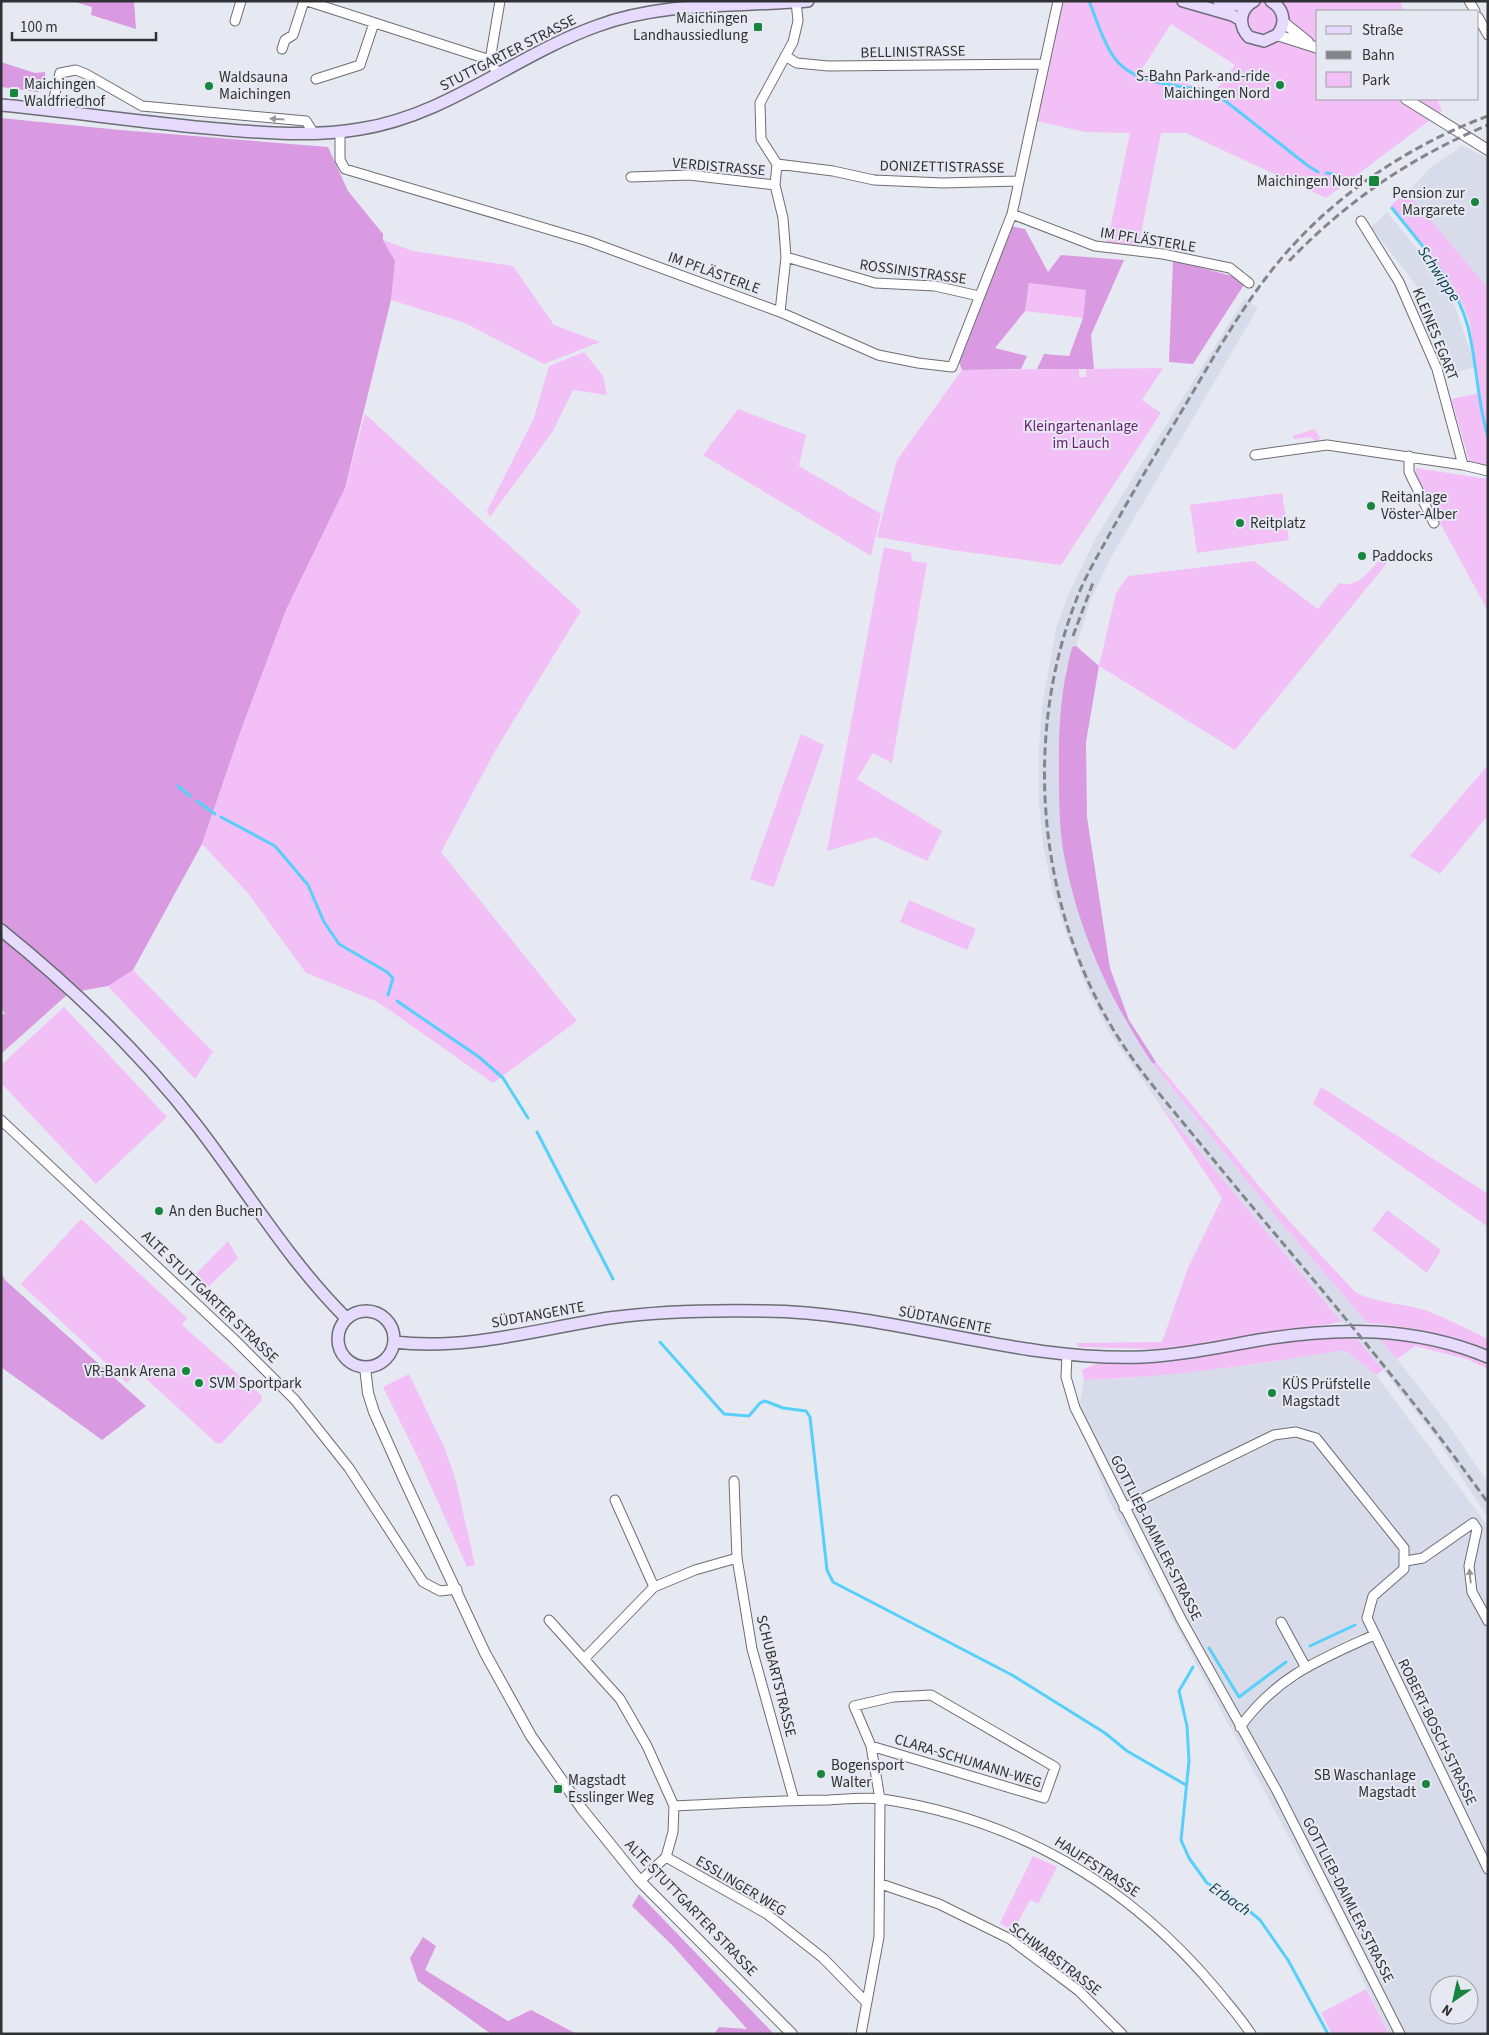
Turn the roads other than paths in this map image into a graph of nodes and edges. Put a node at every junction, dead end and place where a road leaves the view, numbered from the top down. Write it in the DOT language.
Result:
graph roads {
  1 [pos="241,1"];
  2 [pos="306,1"];
  3 [pos="500,1"];
  4 [pos="808,1"];
  5 [pos="1058,1"];
  6 [pos="1183,1"];
  7 [pos="1219,1"];
  8 [pos="796,2"];
  9 [pos="1276,3"];
  10 [pos="1250,4"];
  11 [pos="1479,19"];
  12 [pos="1241,20"];
  13 [pos="235,21"];
  14 [pos="1283,22"];
  15 [pos="374,23"];
  16 [pos="1277,35"];
  17 [pos="1488,35"];
  18 [pos="1314,46"];
  19 [pos="282,49"];
  20 [pos="785,56"];
  21 [pos="490,60"];
  22 [pos="1043,64"];
  23 [pos="497,74"];
  24 [pos="316,79"];
  25 [pos="1408,100"];
  26 [pos="1,105"];
  27 [pos="51,110"];
  28 [pos="313,132"];
  29 [pos="340,132"];
  30 [pos="1488,150"];
  31 [pos="777,164"];
  32 [pos="630,177"];
  33 [pos="1018,181"];
  34 [pos="775,185"];
  35 [pos="1012,214"];
  36 [pos="1361,222"];
  37 [pos="786,257"];
  38 [pos="1249,283"];
  39 [pos="979,296"];
  40 [pos="780,312"];
  41 [pos="1255,456"];
  42 [pos="1409,456"];
  43 [pos="1464,465"];
  44 [pos="1488,471"];
  45 [pos="1434,523"];
  46 [pos="1,930"];
  47 [pos="1,1120"];
  48 [pos="346,1318"];
  49 [pos="394,1342"];
  50 [pos="1067,1354"];
  51 [pos="1488,1357"];
  52 [pos="365,1367"];
  53 [pos="734,1481"];
  54 [pos="616,1500"];
  55 [pos="1124,1508"];
  56 [pos="737,1558"];
  57 [pos="1406,1561"];
  58 [pos="654,1587"];
  59 [pos="457,1589"];
  60 [pos="549,1620"];
  61 [pos="1488,1621"];
  62 [pos="1281,1622"];
  63 [pos="1374,1635"];
  64 [pos="585,1658"];
  65 [pos="1305,1666"];
  66 [pos="1240,1727"];
  67 [pos="871,1746"];
  68 [pos="880,1799"];
  69 [pos="794,1800"];
  70 [pos="674,1806"];
  71 [pos="666,1857"];
  72 [pos="1488,1869"];
  73 [pos="640,1882"];
  74 [pos="881,1884"];
  75 [pos="866,2002"];
  76 [pos="792,2034"];
  77 [pos="861,2034"];
  78 [pos="1122,2034"];
  79 [pos="1251,2034"];
  80 [pos="1400,2034"];
  1 -- 13 [label="street"];
  2 -- 15 [label="street"];
  2 -- 19 [label="street"];
  3 -- 21 [label="street"];
  4 -- 8 [label="main road, STUTTGARTER STRASSE"];
  5 -- 22 [label="street, IM PFLÄSTERLE"];
  6 -- 12 [label="main road"];
  7 -- 10 [label="main road"];
  8 -- 20 [label="street, VERDISTRASSE"];
  8 -- 23 [label="main road, STUTTGARTER STRASSE"];
  9 -- 14 [label="main road"];
  10 -- 12 [label="main road"];
  11 -- 17 [label="street"];
  12 -- 16 [label="main road"];
  14 -- 16 [label="main road"];
  14 -- 18 [label="street"];
  15 -- 21 [label="street"];
  15 -- 24 [label="street"];
  16 -- 18 [label="street"];
  20 -- 22 [label="street, BELLINISTRASSE"];
  20 -- 31 [label="street, VERDISTRASSE"];
  21 -- 23 [label="street"];
  22 -- 33 [label="street, IM PFLÄSTERLE"];
  23 -- 29 [label="main road, STUTTGARTER STRASSE"];
  25 -- 30 [label="street"];
  26 -- 27 [label="main road, STUTTGARTER STRASSE"];
  27 -- 28 [label="main road, STUTTGARTER STRASSE"];
  28 -- 27 [label="street, STUTTGARTER STRASSE, one-way"];
  28 -- 29 [label="main road, STUTTGARTER STRASSE"];
  29 -- 40 [label="street, IM PFLÄSTERLE"];
  31 -- 33 [label="street, DONIZETTISTRASSE"];
  31 -- 34 [label="street, VERDISTRASSE"];
  32 -- 34 [label="street, VERDISTRASSE"];
  33 -- 35 [label="street, IM PFLÄSTERLE"];
  34 -- 37 [label="street, VERDISTRASSE"];
  35 -- 38 [label="street, IM PFLÄSTERLE"];
  35 -- 39 [label="street, IM PFLÄSTERLE"];
  36 -- 43 [label="street, KLEINES EGART"];
  37 -- 39 [label="street, ROSSINISTRASSE"];
  37 -- 40 [label="street, VERDISTRASSE"];
  39 -- 40 [label="street, IM PFLÄSTERLE"];
  41 -- 42 [label="street"];
  42 -- 43 [label="street"];
  42 -- 45 [label="street"];
  43 -- 44 [label="street"];
  46 -- 48 [label="main road"];
  47 -- 59 [label="street, ALTE STUTTGARTER STRASSE"];
  48 -- 49 [label="main road"];
  48 -- 52 [label="main road"];
  49 -- 50 [label="main road, SÜDTANGENTE"];
  49 -- 52 [label="main road"];
  50 -- 51 [label="main road, SÜDTANGENTE"];
  50 -- 55 [label="street, GOTTLIEB-DAIMLER-STRASSE"];
  52 -- 59 [label="street, ALTE STUTTGARTER STRASSE"];
  53 -- 56 [label="street, SCHUBARTSTRASSE"];
  54 -- 58 [label="street"];
  55 -- 57 [label="street"];
  55 -- 66 [label="street, GOTTLIEB-DAIMLER-STRASSE"];
  56 -- 58 [label="street"];
  56 -- 69 [label="street, SCHUBARTSTRASSE"];
  61 -- 57 [label="street, one-way"];
  57 -- 63 [label="street, ROBERT-BOSCH-STRASSE"];
  58 -- 64 [label="street"];
  59 -- 73 [label="street, ALTE STUTTGARTER STRASSE"];
  60 -- 64 [label="street"];
  62 -- 65 [label="street"];
  63 -- 65 [label="street"];
  63 -- 72 [label="street, ROBERT-BOSCH-STRASSE"];
  64 -- 70 [label="street"];
  65 -- 66 [label="street"];
  66 -- 80 [label="street, GOTTLIEB-DAIMLER-STRASSE"];
  67 -- 67 [label="street, CLARA-SCHUMANN-WEG"];
  67 -- 68 [label="street"];
  68 -- 69 [label="street, HAUFFSTRASSE"];
  68 -- 74 [label="street"];
  68 -- 79 [label="street, HAUFFSTRASSE"];
  69 -- 70 [label="street, HAUFFSTRASSE"];
  70 -- 71 [label="street"];
  71 -- 73 [label="street"];
  71 -- 75 [label="street, ESSLINGER WEG"];
  73 -- 76 [label="street, ALTE STUTTGARTER STRASSE"];
  74 -- 75 [label="street"];
  74 -- 78 [label="street, SCHWABSTRASSE"];
  75 -- 77 [label="street"];
}
